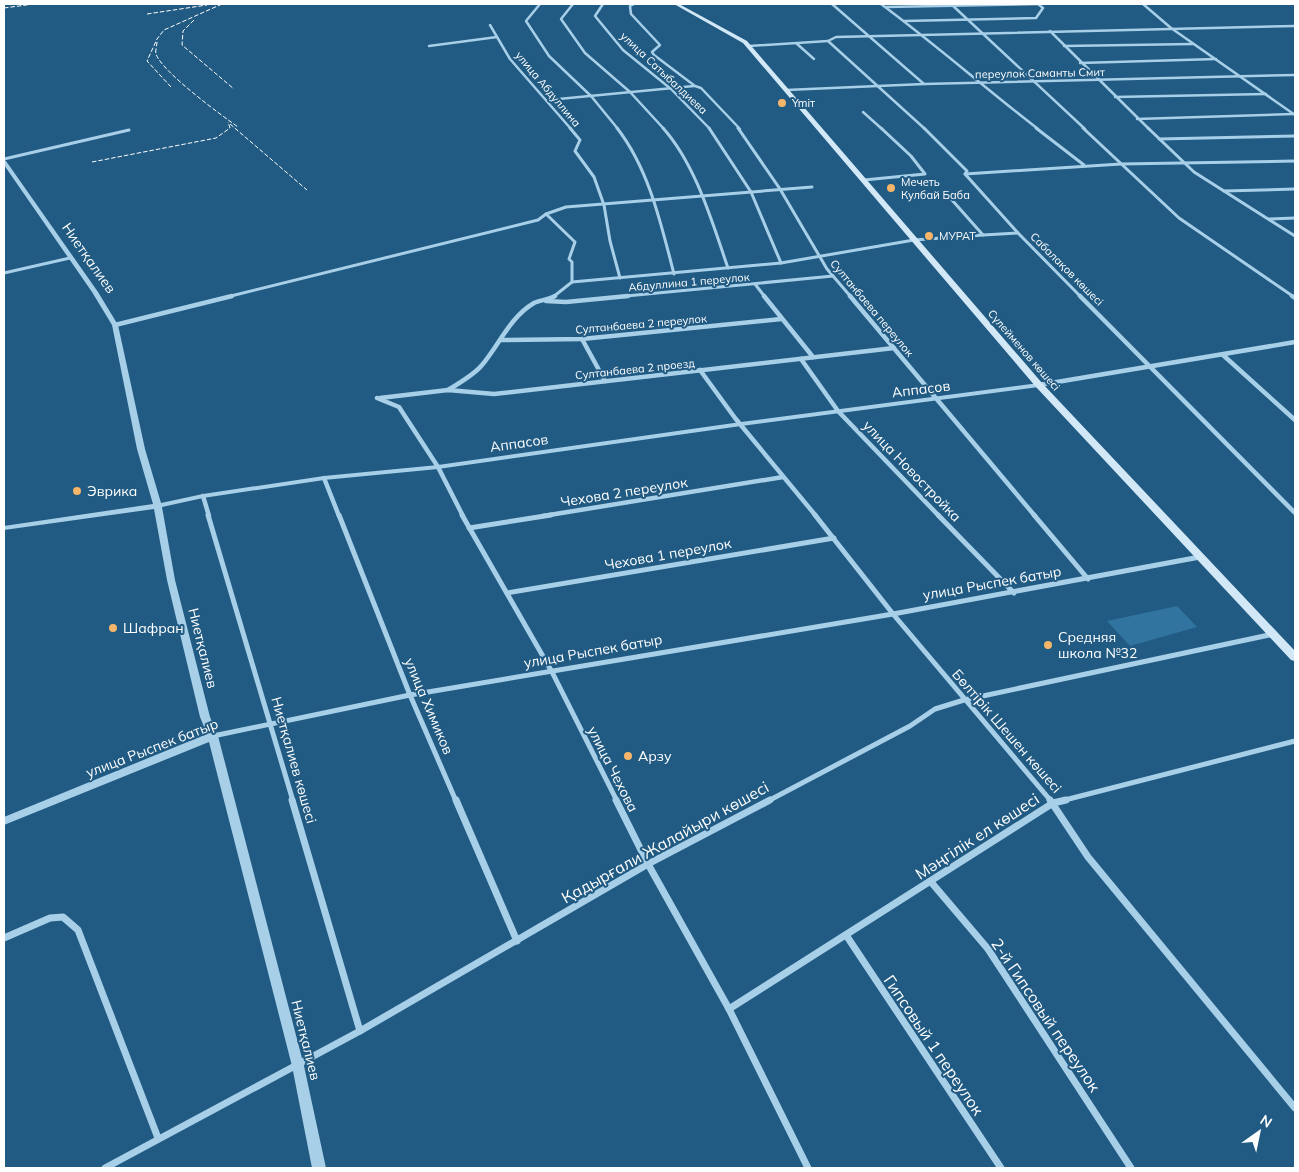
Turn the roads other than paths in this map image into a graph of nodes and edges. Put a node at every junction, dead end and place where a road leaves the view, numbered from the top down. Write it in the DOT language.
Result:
graph roads {
  1 [pos="540,4"];
  2 [pos="573,4"];
  3 [pos="603,4"];
  4 [pos="634,4"];
  5 [pos="676,4"];
  6 [pos="832,4"];
  7 [pos="881,4"];
  8 [pos="1038,4"];
  9 [pos="1143,4"];
  10 [pos="953,5"];
  11 [pos="885,7"];
  12 [pos="967,20"];
  13 [pos="904,21"];
  14 [pos="490,24"];
  15 [pos="1295,26"];
  16 [pos="1171,28"];
  17 [pos="1050,31"];
  18 [pos="982,33"];
  19 [pos="923,35"];
  20 [pos="870,36"];
  21 [pos="497,37"];
  22 [pos="828,40"];
  23 [pos="796,43"];
  24 [pos="1194,44"];
  25 [pos="429,46"];
  26 [pos="748,46"];
  27 [pos="1064,46"];
  28 [pos="814,59"];
  29 [pos="1216,59"];
  30 [pos="1080,63"];
  31 [pos="1295,75"];
  32 [pos="1241,76"];
  33 [pos="1098,81"];
  34 [pos="1032,82"];
  35 [pos="978,83"];
  36 [pos="924,84"];
  37 [pos="695,86"];
  38 [pos="877,86"];
  39 [pos="671,89"];
  40 [pos="786,90"];
  41 [pos="630,92"];
  42 [pos="1266,94"];
  43 [pos="591,96"];
  44 [pos="1115,98"];
  45 [pos="548,100"];
  46 [pos="863,112"];
  47 [pos="1294,114"];
  48 [pos="1137,119"];
  49 [pos="129,130"];
  50 [pos="1295,136"];
  51 [pos="1159,139"];
  52 [pos="4,160"];
  53 [pos="1295,161"];
  54 [pos="1184,163"];
  55 [pos="1120,164"];
  56 [pos="1084,166"];
  57 [pos="965,174"];
  58 [pos="864,180"];
  59 [pos="812,187"];
  60 [pos="780,189"];
  61 [pos="1295,189"];
  62 [pos="944,191"];
  63 [pos="1223,191"];
  64 [pos="751,192"];
  65 [pos="703,196"];
  66 [pos="654,200"];
  67 [pos="604,205"];
  68 [pos="546,214"];
  69 [pos="1268,218"];
  70 [pos="1295,218"];
  71 [pos="1018,233"];
  72 [pos="983,235"];
  73 [pos="1295,236"];
  74 [pos="914,240"];
  75 [pos="819,257"];
  76 [pos="70,258"];
  77 [pos="781,263"];
  78 [pos="728,268"];
  79 [pos="4,273"];
  80 [pos="674,274"];
  81 [pos="833,276"];
  82 [pos="620,278"];
  83 [pos="572,282"];
  84 [pos="755,284"];
  85 [pos="1295,298"];
  86 [pos="546,300"];
  87 [pos="781,319"];
  88 [pos="115,325"];
  89 [pos="582,339"];
  90 [pos="501,340"];
  91 [pos="1295,342"];
  92 [pos="894,348"];
  93 [pos="1222,355"];
  94 [pos="813,357"];
  95 [pos="801,359"];
  96 [pos="1148,366"];
  97 [pos="700,370"];
  98 [pos="605,381"];
  99 [pos="1039,385"];
  100 [pos="448,390"];
  101 [pos="412,396"];
  102 [pos="938,399"];
  103 [pos="399,407"];
  104 [pos="838,411"];
  105 [pos="1295,420"];
  106 [pos="741,424"];
  107 [pos="438,468"];
  108 [pos="783,477"];
  109 [pos="324,478"];
  110 [pos="203,496"];
  111 [pos="158,506"];
  112 [pos="1295,513"];
  113 [pos="4,528"];
  114 [pos="469,528"];
  115 [pos="834,538"];
  116 [pos="1200,557"];
  117 [pos="1088,580"];
  118 [pos="1014,592"];
  119 [pos="507,593"];
  120 [pos="893,614"];
  121 [pos="1274,634"];
  122 [pos="1295,657"];
  123 [pos="552,672"];
  124 [pos="410,695"];
  125 [pos="964,700"];
  126 [pos="270,724"];
  127 [pos="214,736"];
  128 [pos="1295,741"];
  129 [pos="1053,804"];
  130 [pos="4,821"];
  131 [pos="648,864"];
  132 [pos="931,882"];
  133 [pos="846,935"];
  134 [pos="4,938"];
  135 [pos="517,941"];
  136 [pos="729,1009"];
  137 [pos="360,1032"];
  138 [pos="298,1066"];
  139 [pos="1295,1108"];
  140 [pos="158,1138"];
  141 [pos="105,1168"];
  142 [pos="319,1168"];
  143 [pos="808,1168"];
  144 [pos="1001,1168"];
  145 [pos="1131,1168"];
  1 -- 43 [label="street"];
  2 -- 41 [label="street"];
  3 -- 39 [label="street, улица Сатыбалдиева"];
  4 -- 37 [label="street, Султанбаева переулок"];
  5 -- 26 [label="main road, Сүлейменов көшесі"];
  6 -- 20 [label="street"];
  7 -- 11 [label="street"];
  8 -- 10 [label="street"];
  8 -- 12 [label="street"];
  9 -- 16 [label="street"];
  10 -- 11 [label="street"];
  10 -- 12 [label="street"];
  11 -- 13 [label="street"];
  12 -- 13 [label="street"];
  12 -- 18 [label="street"];
  13 -- 19 [label="street"];
  14 -- 21 [label="street, улица Абдуллина"];
  15 -- 16 [label="street"];
  16 -- 17 [label="street"];
  16 -- 24 [label="street"];
  17 -- 18 [label="street"];
  17 -- 27 [label="street"];
  18 -- 19 [label="street"];
  18 -- 34 [label="street"];
  19 -- 20 [label="street"];
  19 -- 35 [label="street"];
  20 -- 22 [label="street"];
  20 -- 36 [label="street"];
  21 -- 25 [label="street"];
  21 -- 45 [label="street, улица Абдуллина"];
  22 -- 23 [label="street"];
  22 -- 38 [label="street, Сабалақов көшесі"];
  23 -- 26 [label="street"];
  23 -- 28 [label="street"];
  24 -- 27 [label="street"];
  24 -- 29 [label="street"];
  26 -- 40 [label="main road, Сүлейменов көшесі"];
  27 -- 30 [label="street"];
  29 -- 30 [label="street"];
  29 -- 32 [label="street"];
  30 -- 33 [label="street"];
  31 -- 32 [label="street, переулок Саманты Смит"];
  32 -- 33 [label="street, переулок Саманты Смит"];
  32 -- 42 [label="street"];
  33 -- 34 [label="street, переулок Саманты Смит"];
  33 -- 44 [label="street"];
  34 -- 35 [label="street, переулок Саманты Смит"];
  34 -- 55 [label="street"];
  35 -- 36 [label="street, переулок Саманты Смит"];
  35 -- 56 [label="street"];
  36 -- 38 [label="street, переулок Саманты Смит"];
  37 -- 39 [label="street"];
  37 -- 60 [label="street, Султанбаева переулок"];
  38 -- 40 [label="street, переулок Саманты Смит"];
  38 -- 57 [label="street, Сабалақов көшесі"];
  39 -- 41 [label="street"];
  39 -- 64 [label="street, улица Сатыбалдиева"];
  40 -- 58 [label="main road, Сүлейменов көшесі"];
  41 -- 43 [label="street"];
  41 -- 65 [label="street"];
  42 -- 44 [label="street"];
  42 -- 47 [label="street"];
  43 -- 45 [label="street"];
  43 -- 66 [label="street"];
  44 -- 48 [label="street"];
  45 -- 67 [label="street, улица Абдуллина"];
  46 -- 58 [label="street"];
  47 -- 48 [label="street"];
  48 -- 51 [label="street"];
  49 -- 52 [label="street"];
  50 -- 51 [label="street"];
  51 -- 54 [label="street"];
  52 -- 76 [label="street, Ниетқалиев"];
  53 -- 54 [label="street"];
  54 -- 55 [label="street"];
  54 -- 63 [label="street"];
  55 -- 56 [label="street"];
  55 -- 85 [label="street"];
  56 -- 57 [label="street"];
  57 -- 71 [label="street, Сабалақов көшесі"];
  58 -- 74 [label="main road, Сүлейменов көшесі"];
  59 -- 60 [label="street"];
  60 -- 64 [label="street"];
  60 -- 75 [label="street, Султанбаева переулок"];
  61 -- 63 [label="street"];
  62 -- 72 [label="street"];
  63 -- 69 [label="street"];
  64 -- 65 [label="street"];
  64 -- 77 [label="street, улица Сатыбалдиева"];
  65 -- 66 [label="street"];
  65 -- 78 [label="street"];
  66 -- 67 [label="street"];
  66 -- 80 [label="street"];
  67 -- 68 [label="street"];
  67 -- 82 [label="street, улица Абдуллина"];
  68 -- 83 [label="street"];
  68 -- 88 [label="street"];
  69 -- 70 [label="street"];
  69 -- 73 [label="street"];
  71 -- 72 [label="street"];
  71 -- 96 [label="street, Сабалақов көшесі"];
  72 -- 74 [label="street"];
  74 -- 75 [label="street"];
  74 -- 99 [label="main road, Сүлейменов көшесі"];
  75 -- 77 [label="street"];
  75 -- 81 [label="street, Султанбаева переулок"];
  76 -- 79 [label="street"];
  76 -- 88 [label="street, Ниетқалиев"];
  77 -- 78 [label="street"];
  78 -- 80 [label="street"];
  80 -- 82 [label="street"];
  81 -- 84 [label="street, Абдуллина 1 переулок"];
  81 -- 92 [label="street, Султанбаева переулок"];
  82 -- 83 [label="street"];
  83 -- 86 [label="street"];
  84 -- 86 [label="street, Абдуллина 1 переулок"];
  84 -- 87 [label="street"];
  86 -- 90 [label="street"];
  87 -- 89 [label="street, Султанбаева 2 переулок"];
  87 -- 94 [label="street"];
  88 -- 111 [label="street, Ниетқалиев"];
  89 -- 90 [label="street, Султанбаева 2 переулок"];
  89 -- 98 [label="street"];
  90 -- 100 [label="street"];
  91 -- 93 [label="street"];
  92 -- 94 [label="street, Султанбаева 2 проезд"];
  92 -- 102 [label="street, Султанбаева переулок"];
  93 -- 96 [label="street"];
  93 -- 105 [label="street"];
  94 -- 95 [label="street, Султанбаева 2 проезд"];
  95 -- 97 [label="street, Султанбаева 2 проезд"];
  95 -- 104 [label="street, улица Новостройка"];
  96 -- 99 [label="street"];
  96 -- 112 [label="street, Сабалақов көшесі"];
  97 -- 98 [label="street, Султанбаева 2 проезд"];
  97 -- 106 [label="street, Бөлтірік Шешен көшесі"];
  98 -- 100 [label="street, Султанбаева 2 проезд"];
  99 -- 102 [label="street, Аппасов"];
  99 -- 116 [label="main road, Сүлейменов көшесі"];
  100 -- 101 [label="street, Султанбаева 2 проезд"];
  101 -- 103 [label="street"];
  101 -- 103 [label="street, Султанбаева 2 проезд"];
  102 -- 104 [label="street, Аппасов"];
  102 -- 117 [label="street, Султанбаева переулок"];
  103 -- 107 [label="street, улица Чехова"];
  104 -- 106 [label="street, Аппасов"];
  104 -- 118 [label="street, улица Новостройка"];
  106 -- 107 [label="street, Аппасов"];
  106 -- 108 [label="street, Бөлтірік Шешен көшесі"];
  107 -- 109 [label="street, Аппасов"];
  107 -- 114 [label="street, улица Чехова"];
  108 -- 114 [label="street, Чехова 2 переулок"];
  108 -- 115 [label="street, Бөлтірік Шешен көшесі"];
  109 -- 110 [label="street, Аппасов"];
  109 -- 124 [label="street, улица Химиков"];
  110 -- 111 [label="street, Аппасов"];
  110 -- 126 [label="street, Ниетқалиев көшесі"];
  111 -- 113 [label="street, Аппасов"];
  111 -- 127 [label="street, Ниетқалиев"];
  114 -- 119 [label="street, улица Чехова"];
  115 -- 119 [label="street, Чехова 1 переулок"];
  115 -- 120 [label="street, Бөлтірік Шешен көшесі"];
  116 -- 117 [label="street, улица Рыспек батыр"];
  116 -- 121 [label="main road, Сүлейменов көшесі"];
  117 -- 118 [label="street, улица Рыспек батыр"];
  118 -- 120 [label="street, улица Рыспек батыр"];
  119 -- 123 [label="street, улица Чехова"];
  120 -- 123 [label="street, улица Рыспек батыр"];
  120 -- 125 [label="street, Бөлтірік Шешен көшесі"];
  121 -- 122 [label="main road, Сүлейменов көшесі"];
  121 -- 125 [label="street, Қадырғали Жалайыри көшесі"];
  123 -- 124 [label="street, улица Рыспек батыр"];
  123 -- 131 [label="street, улица Чехова"];
  124 -- 126 [label="street, улица Рыспек батыр"];
  124 -- 135 [label="street, улица Химиков"];
  125 -- 129 [label="street, Бөлтірік Шешен көшесі"];
  125 -- 131 [label="street, Қадырғали Жалайыри көшесі"];
  126 -- 127 [label="street, улица Рыспек батыр"];
  126 -- 137 [label="street, Ниетқалиев көшесі"];
  127 -- 130 [label="street, улица Рыспек батыр"];
  127 -- 138 [label="street, Ниетқалиев"];
  128 -- 129 [label="street, Мәңгілік ел көшесі"];
  129 -- 132 [label="street, Мәңгілік ел көшесі"];
  129 -- 139 [label="street, Бөлтірік Шешен көшесі"];
  131 -- 135 [label="street, Қадырғали Жалайыри көшесі"];
  131 -- 136 [label="street, улица Чехова"];
  132 -- 133 [label="street, Мәңгілік ел көшесі"];
  132 -- 145 [label="street, 2-й Гипсовый переулок"];
  133 -- 136 [label="street, Мәңгілік ел көшесі"];
  133 -- 144 [label="street, Гипсовый 1 переулок"];
  134 -- 140 [label="street"];
  135 -- 137 [label="street, Қадырғали Жалайыри көшесі"];
  136 -- 143 [label="street, улица Чехова"];
  137 -- 138 [label="street, Қадырғали Жалайыри көшесі"];
  138 -- 140 [label="street, Қадырғали Жалайыри көшесі"];
  138 -- 142 [label="street, Ниетқалиев"];
  140 -- 141 [label="street, Қадырғали Жалайыри көшесі"];
}
